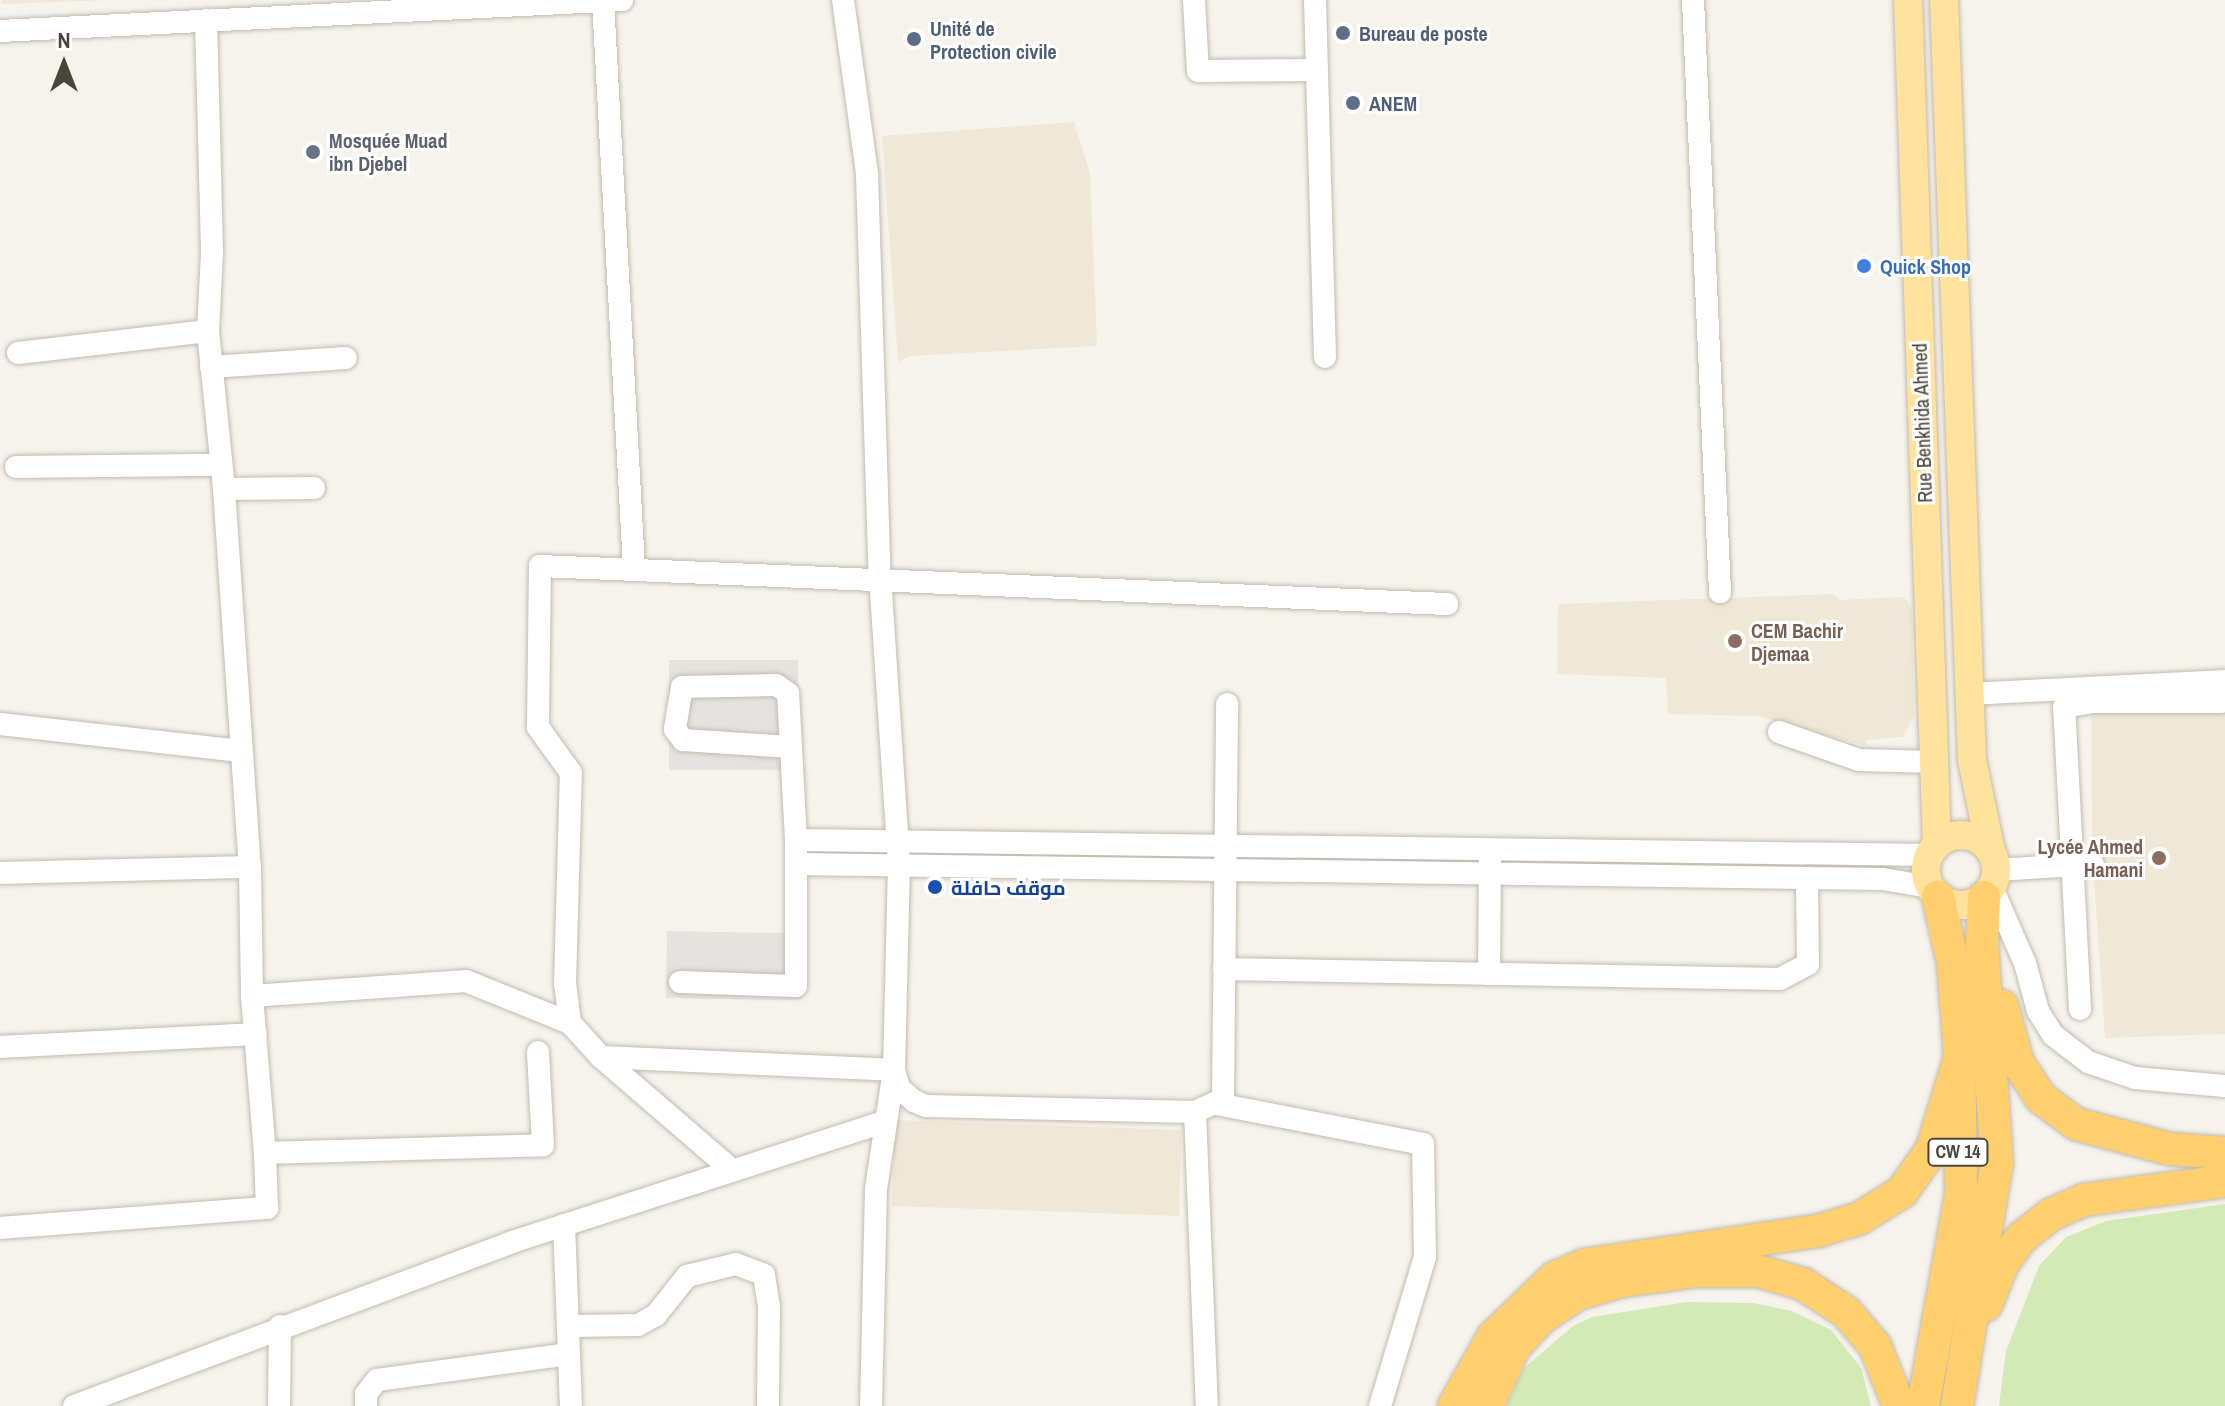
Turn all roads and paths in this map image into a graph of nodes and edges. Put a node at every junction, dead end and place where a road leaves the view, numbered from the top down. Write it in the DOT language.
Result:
graph roads {
  1 [pos="843,0"];
  2 [pos="1194,0"];
  3 [pos="1315,0"];
  4 [pos="1693,0"];
  5 [pos="1908,0"];
  6 [pos="1944,0"];
  7 [pos="612,1"];
  8 [pos="337,7"];
  9 [pos="206,20"];
  10 [pos="0,31"];
  11 [pos="1316,70"];
  12 [pos="208,331"];
  13 [pos="18,353"];
  14 [pos="1325,357"];
  15 [pos="346,358"];
  16 [pos="211,367"];
  17 [pos="220,465"];
  18 [pos="16,467"];
  19 [pos="314,488"];
  20 [pos="224,489"];
  21 [pos="634,568"];
  22 [pos="880,577"];
  23 [pos="1720,592"];
  24 [pos="1447,604"];
  25 [pos="2223,691"];
  26 [pos="1969,694"];
  27 [pos="1227,704"];
  28 [pos="0,724"];
  29 [pos="1779,732"];
  30 [pos="790,747"];
  31 [pos="240,751"];
  32 [pos="1934,762"];
  33 [pos="796,840"];
  34 [pos="899,841"];
  35 [pos="1224,844"];
  36 [pos="1491,848"];
  37 [pos="1933,850"];
  38 [pos="797,864"];
  39 [pos="2093,864"];
  40 [pos="899,865"];
  41 [pos="2069,865"];
  42 [pos="250,867"];
  43 [pos="1224,870"];
  44 [pos="0,873"];
  45 [pos="1489,873"];
  46 [pos="1807,878"];
  47 [pos="1989,884"];
  48 [pos="1934,892"];
  49 [pos="1224,969"];
  50 [pos="1489,974"];
  51 [pos="680,982"];
  52 [pos="252,996"];
  53 [pos="2080,1009"];
  54 [pos="570,1023"];
  55 [pos="256,1034"];
  56 [pos="0,1047"];
  57 [pos="538,1052"];
  58 [pos="601,1057"];
  59 [pos="1959,1061"];
  60 [pos="894,1070"];
  61 [pos="2225,1086"];
  62 [pos="1217,1104"];
  63 [pos="1195,1112"];
  64 [pos="884,1122"];
  65 [pos="265,1153"];
  66 [pos="2225,1153"];
  67 [pos="733,1171"];
  68 [pos="2225,1181"];
  69 [pos="564,1225"];
  70 [pos="0,1228"];
  71 [pos="280,1326"];
  72 [pos="568,1326"];
  73 [pos="569,1354"];
  74 [pos="74,1406"];
  75 [pos="279,1406"];
  76 [pos="366,1406"];
  77 [pos="572,1406"];
  78 [pos="768,1406"];
  79 [pos="871,1406"];
  80 [pos="1207,1406"];
  81 [pos="1380,1406"];
  82 [pos="1454,1406"];
  83 [pos="1487,1406"];
  84 [pos="1899,1406"];
  85 [pos="1923,1406"];
  86 [pos="1957,1406"];
  87 [pos="1966,1406"];
  1 -- 22 [label="street"];
  2 -- 11 [label="street"];
  3 -- 11 [label="street"];
  4 -- 23 [label="street"];
  5 -- 32 [label="main road, Rue Benkhida Ahmed"];
  6 -- 26 [label="main road, CW 14"];
  7 -- 8 [label="street"];
  7 -- 21 [label="street"];
  8 -- 9 [label="street"];
  9 -- 10 [label="street"];
  9 -- 12 [label="street"];
  11 -- 14 [label="street"];
  12 -- 13 [label="street"];
  12 -- 16 [label="street"];
  15 -- 16 [label="street"];
  16 -- 17 [label="street"];
  17 -- 18 [label="street"];
  17 -- 20 [label="street"];
  19 -- 20 [label="street"];
  20 -- 31 [label="street"];
  21 -- 22 [label="street"];
  21 -- 54 [label="street"];
  22 -- 24 [label="street"];
  22 -- 34 [label="street"];
  25 -- 26 [label="street"];
  25 -- 41 [label="street"];
  26 -- 47 [label="main road, CW 14"];
  27 -- 35 [label="street"];
  28 -- 31 [label="street"];
  29 -- 32 [label="street"];
  30 -- 30 [label="street"];
  30 -- 33 [label="street"];
  31 -- 42 [label="street"];
  32 -- 37 [label="main road, Rue Benkhida Ahmed"];
  33 -- 34 [label="street"];
  33 -- 38 [label="street"];
  34 -- 35 [label="street"];
  34 -- 40 [label="street"];
  35 -- 36 [label="street"];
  35 -- 43 [label="street"];
  36 -- 37 [label="street"];
  36 -- 45 [label="street"];
  37 -- 47 [label="main road"];
  37 -- 48 [label="main road"];
  38 -- 40 [label="street"];
  38 -- 51 [label="street"];
  39 -- 41 [label="street"];
  40 -- 43 [label="street"];
  40 -- 60 [label="street"];
  41 -- 47 [label="street"];
  41 -- 53 [label="street"];
  42 -- 44 [label="street"];
  42 -- 52 [label="street"];
  43 -- 45 [label="street"];
  43 -- 49 [label="street"];
  45 -- 46 [label="street"];
  45 -- 50 [label="street"];
  46 -- 48 [label="street"];
  46 -- 50 [label="street"];
  47 -- 48 [label="main road"];
  47 -- 61 [label="street"];
  47 -- 66 [label="highway"];
  47 -- 86 [label="highway, CW 14"];
  48 -- 59 [label="highway, CW 14"];
  49 -- 50 [label="street"];
  49 -- 62 [label="street"];
  52 -- 54 [label="street"];
  52 -- 55 [label="street"];
  54 -- 58 [label="street"];
  55 -- 56 [label="street"];
  55 -- 65 [label="street"];
  57 -- 65 [label="street"];
  58 -- 60 [label="street"];
  58 -- 67 [label="street"];
  59 -- 82 [label="highway"];
  59 -- 85 [label="highway, CW 14"];
  60 -- 63 [label="street"];
  60 -- 64 [label="street"];
  62 -- 63 [label="street"];
  62 -- 81 [label="street"];
  63 -- 80 [label="street"];
  64 -- 67 [label="street"];
  64 -- 79 [label="street"];
  65 -- 70 [label="street"];
  67 -- 69 [label="street"];
  68 -- 87 [label="highway"];
  69 -- 71 [label="street"];
  69 -- 72 [label="street"];
  71 -- 74 [label="street"];
  71 -- 75 [label="street"];
  72 -- 73 [label="street"];
  72 -- 78 [label="street"];
  73 -- 76 [label="street"];
  73 -- 77 [label="street"];
  83 -- 84 [label="highway"];
}
